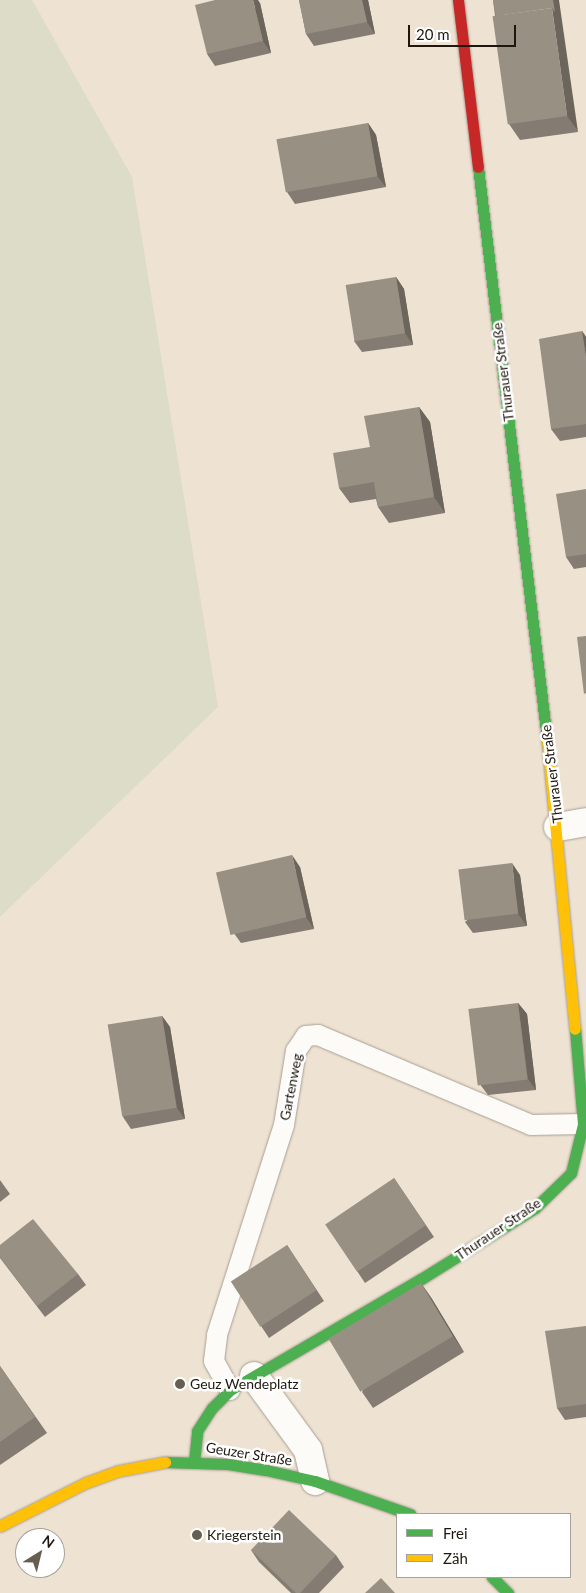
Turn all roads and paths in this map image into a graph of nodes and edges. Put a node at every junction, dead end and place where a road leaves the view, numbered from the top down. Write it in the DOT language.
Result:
graph roads {
  1 [pos="458,0"];
  2 [pos="586,822"];
  3 [pos="558,826"];
  4 [pos="583,1124"];
  5 [pos="254,1376"];
  6 [pos="230,1390"];
  7 [pos="194,1462"];
  8 [pos="314,1481"];
  9 [pos="407,1513"];
  10 [pos="0,1526"];
  11 [pos="493,1578"];
  12 [pos="508,1593"];
  1 -- 3 [label="street, Thurauer Straße"];
  2 -- 3 [label="street"];
  3 -- 4 [label="street, Thurauer Straße"];
  4 -- 5 [label="street, Thurauer Straße"];
  4 -- 6 [label="lane, Gartenweg"];
  5 -- 6 [label="street, Thurauer Straße"];
  5 -- 8 [label="street"];
  6 -- 7 [label="street, Thurauer Straße"];
  7 -- 8 [label="street, Geuzer Straße"];
  7 -- 10 [label="street, Geuzer Straße"];
  8 -- 9 [label="street, Geuzer Straße"];
  11 -- 12 [label="street"];
}
